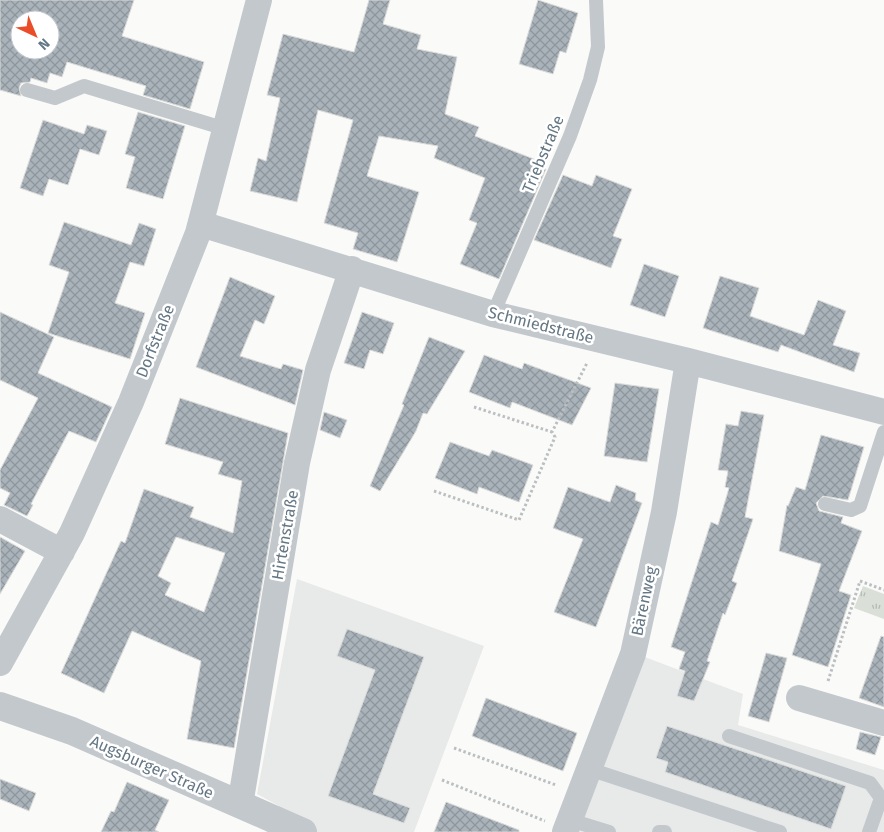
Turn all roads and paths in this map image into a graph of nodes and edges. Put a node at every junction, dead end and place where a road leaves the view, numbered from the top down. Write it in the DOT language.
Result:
graph roads {
  1 [pos="259,0"];
  2 [pos="596,0"];
  3 [pos="27,90"];
  4 [pos="226,129"];
  5 [pos="201,224"];
  6 [pos="352,269"];
  7 [pos="493,314"];
  8 [pos="599,340"];
  9 [pos="688,361"];
  10 [pos="474,407"];
  11 [pos="884,412"];
  12 [pos="552,432"];
  13 [pos="884,432"];
  14 [pos="434,491"];
  15 [pos="825,504"];
  16 [pos="0,519"];
  17 [pos="62,552"];
  18 [pos="884,590"];
  19 [pos="0,663"];
  20 [pos="810,701"];
  21 [pos="0,706"];
  22 [pos="884,723"];
  23 [pos="728,736"];
  24 [pos="454,748"];
  25 [pos="589,769"];
  26 [pos="442,780"];
  27 [pos="580,794"];
  28 [pos="240,805"];
  29 [pos="262,824"];
  30 [pos="567,827"];
  31 [pos="303,832"];
  32 [pos="609,832"];
  33 [pos="659,832"];
  34 [pos="665,832"];
  35 [pos="780,832"];
  36 [pos="869,832"];
  1 -- 4 [label="street, Dorfstraße"];
  2 -- 7 [label="lane, Triebstraße"];
  3 -- 4 [label="lane"];
  4 -- 5 [label="street, Dorfstraße"];
  5 -- 6 [label="street, Schmiedstraße"];
  5 -- 17 [label="street, Dorfstraße"];
  6 -- 7 [label="street, Schmiedstraße"];
  6 -- 28 [label="street, Hirtenstraße"];
  7 -- 8 [label="street, Schmiedstraße"];
  8 -- 9 [label="street, Schmiedstraße"];
  8 -- 12 [label="path"];
  9 -- 11 [label="street, Schmiedstraße"];
  9 -- 25 [label="street, Bärenweg"];
  10 -- 12 [label="path"];
  12 -- 14 [label="path"];
  13 -- 15 [label="lane"];
  16 -- 17 [label="street"];
  17 -- 19 [label="street, Dorfstraße"];
  18 -- 20 [label="path"];
  20 -- 22 [label="street"];
  21 -- 28 [label="street, Augsburger Straße"];
  23 -- 36 [label="lane"];
  24 -- 27 [label="path"];
  25 -- 27 [label="street, Bärenweg"];
  25 -- 35 [label="lane"];
  26 -- 30 [label="path"];
  27 -- 30 [label="street, Bärenweg"];
  28 -- 29 [label="street, Augsburger Straße"];
  29 -- 31 [label="street, Augsburger Straße"];
  30 -- 32 [label="lane"];
  33 -- 34 [label="lane"];
}
